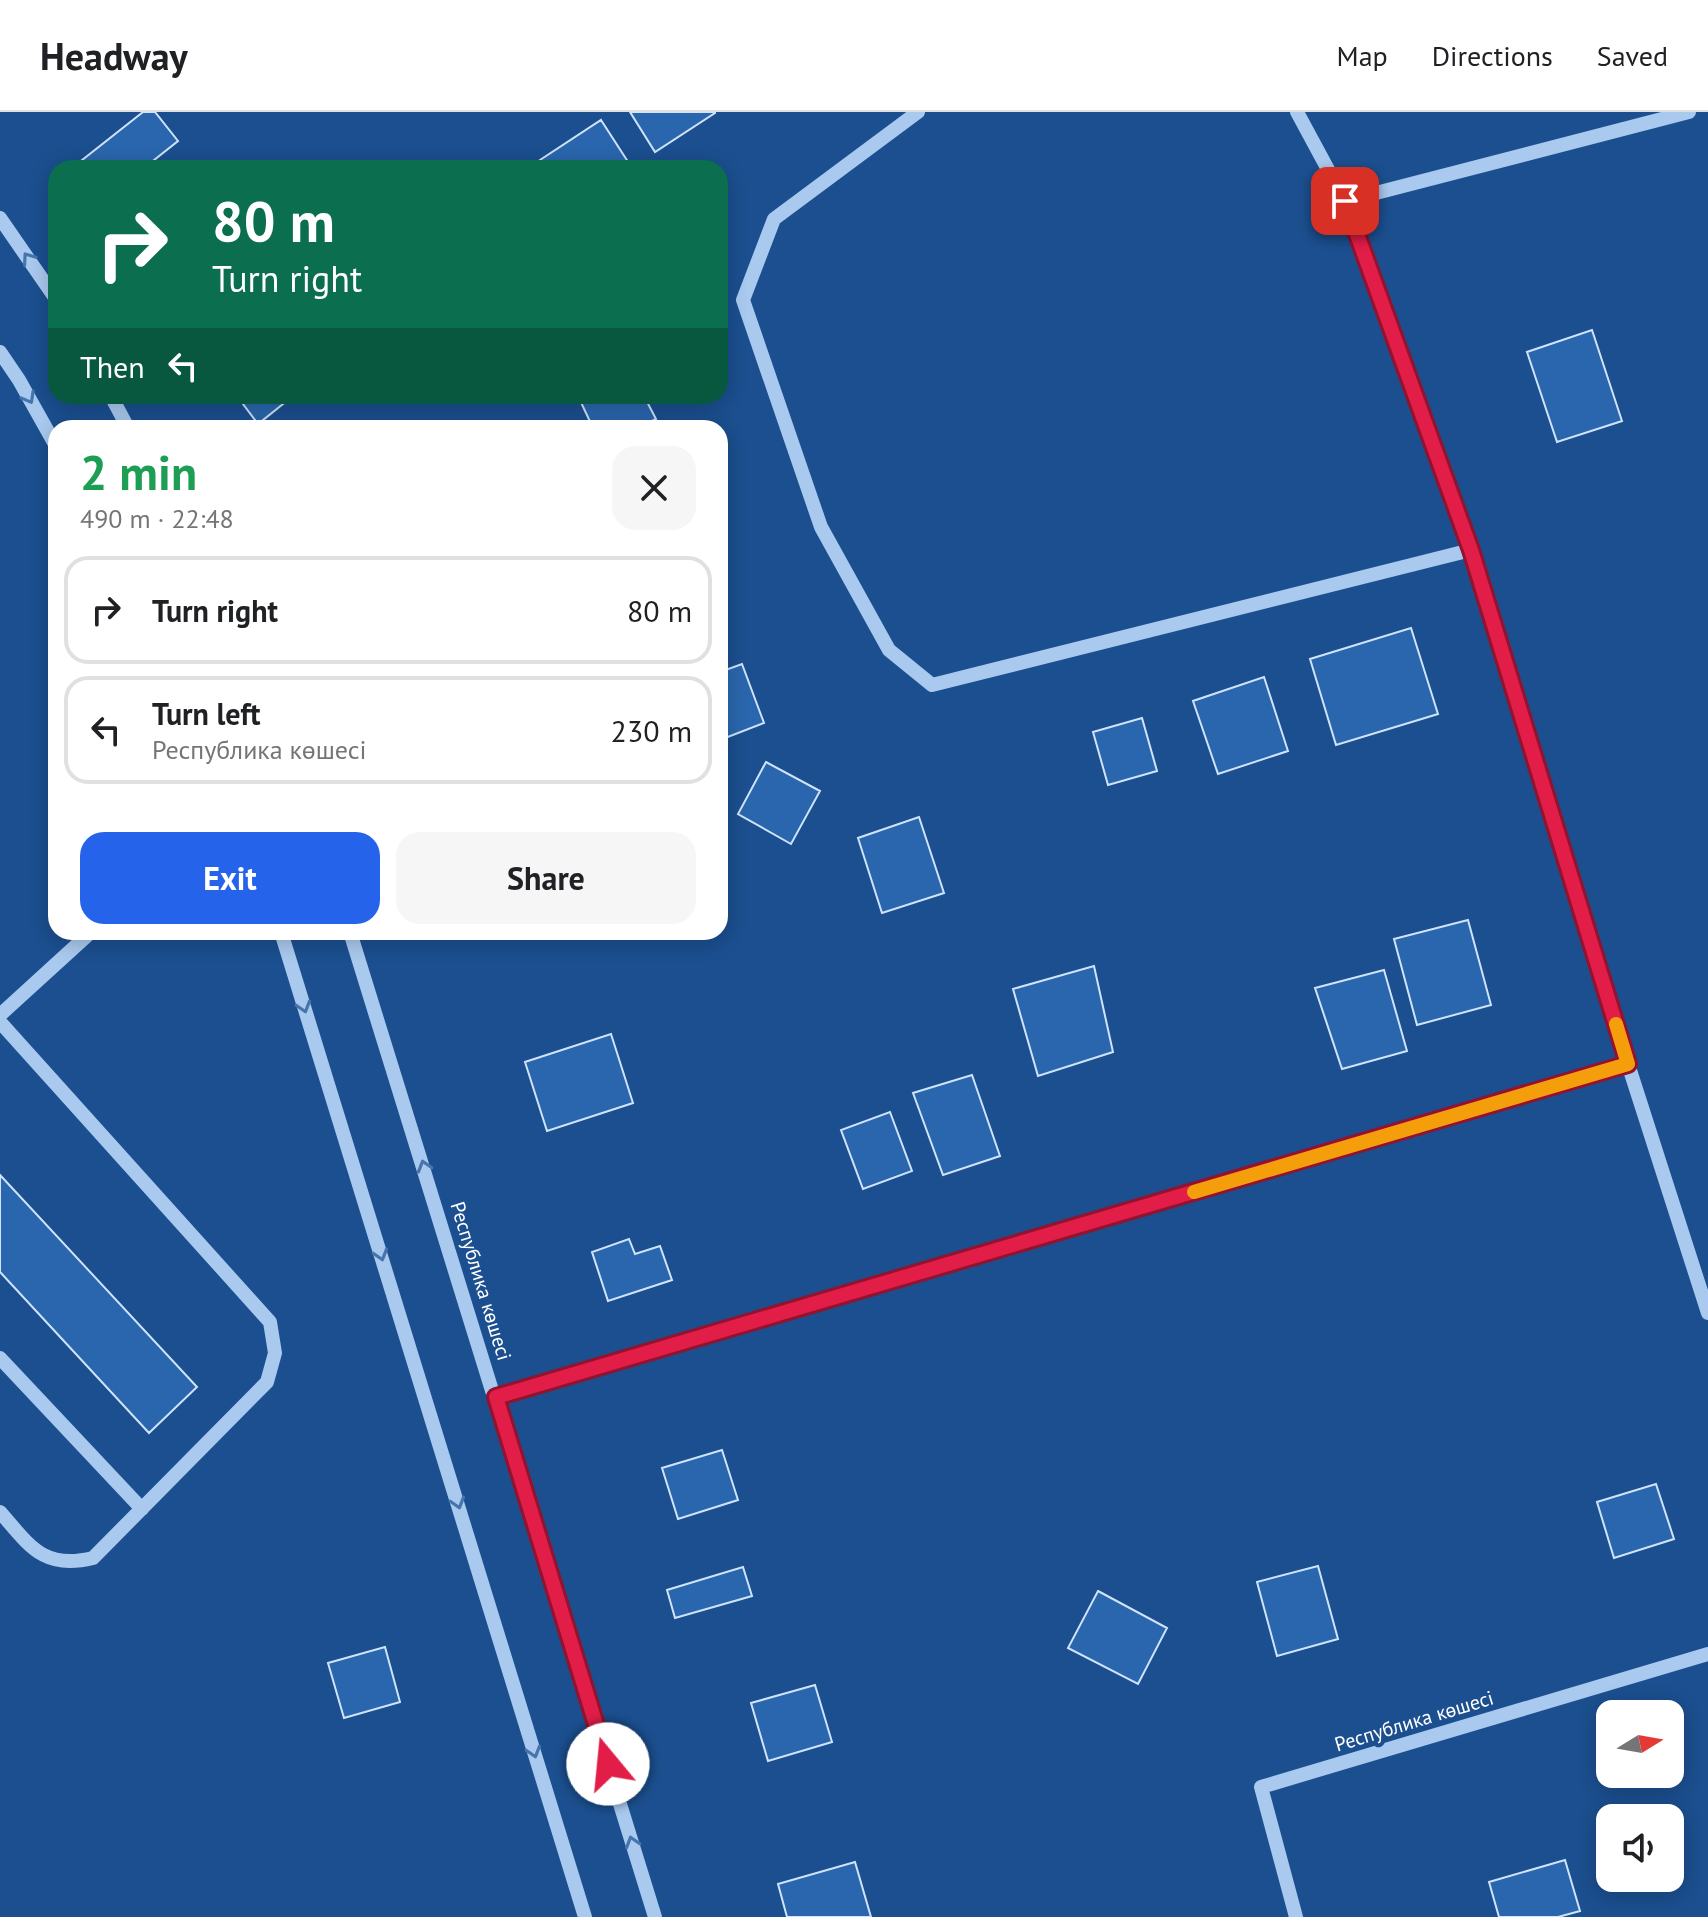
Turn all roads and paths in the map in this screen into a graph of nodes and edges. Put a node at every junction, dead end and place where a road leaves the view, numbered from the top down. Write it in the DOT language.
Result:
graph roads {
  1 [pos="918,112"];
  2 [pos="1297,112"];
  3 [pos="1689,112"];
  4 [pos="1345,201"];
  5 [pos="0,218"];
  6 [pos="48,287"];
  7 [pos="0,352"];
  8 [pos="48,432"];
  9 [pos="1471,550"];
  10 [pos="82,940"];
  11 [pos="283,940"];
  12 [pos="353,940"];
  13 [pos="0,1015"];
  14 [pos="0,1022"];
  15 [pos="1628,1064"];
  16 [pos="1708,1313"];
  17 [pos="0,1358"];
  18 [pos="496,1397"];
  19 [pos="142,1509"];
  20 [pos="0,1512"];
  21 [pos="1708,1654"];
  22 [pos="585,1917"];
  23 [pos="655,1917"];
  24 [pos="1296,1917"];
  1 -- 9 [label="street"];
  2 -- 4 [label="street"];
  3 -- 4 [label="street"];
  4 -- 9 [label="street"];
  6 -- 5 [label="street, one-way"];
  7 -- 8 [label="street, one-way"];
  9 -- 15 [label="street"];
  10 -- 13 [label="street"];
  11 -- 22 [label="street, one-way"];
  18 -- 12 [label="street, Республика көшесі, one-way"];
  14 -- 19 [label="street"];
  15 -- 16 [label="street"];
  15 -- 18 [label="street"];
  17 -- 19 [label="street"];
  23 -- 18 [label="street, Республика көшесі, one-way"];
  19 -- 20 [label="street"];
  21 -- 24 [label="street, Республика көшесі"];
}
